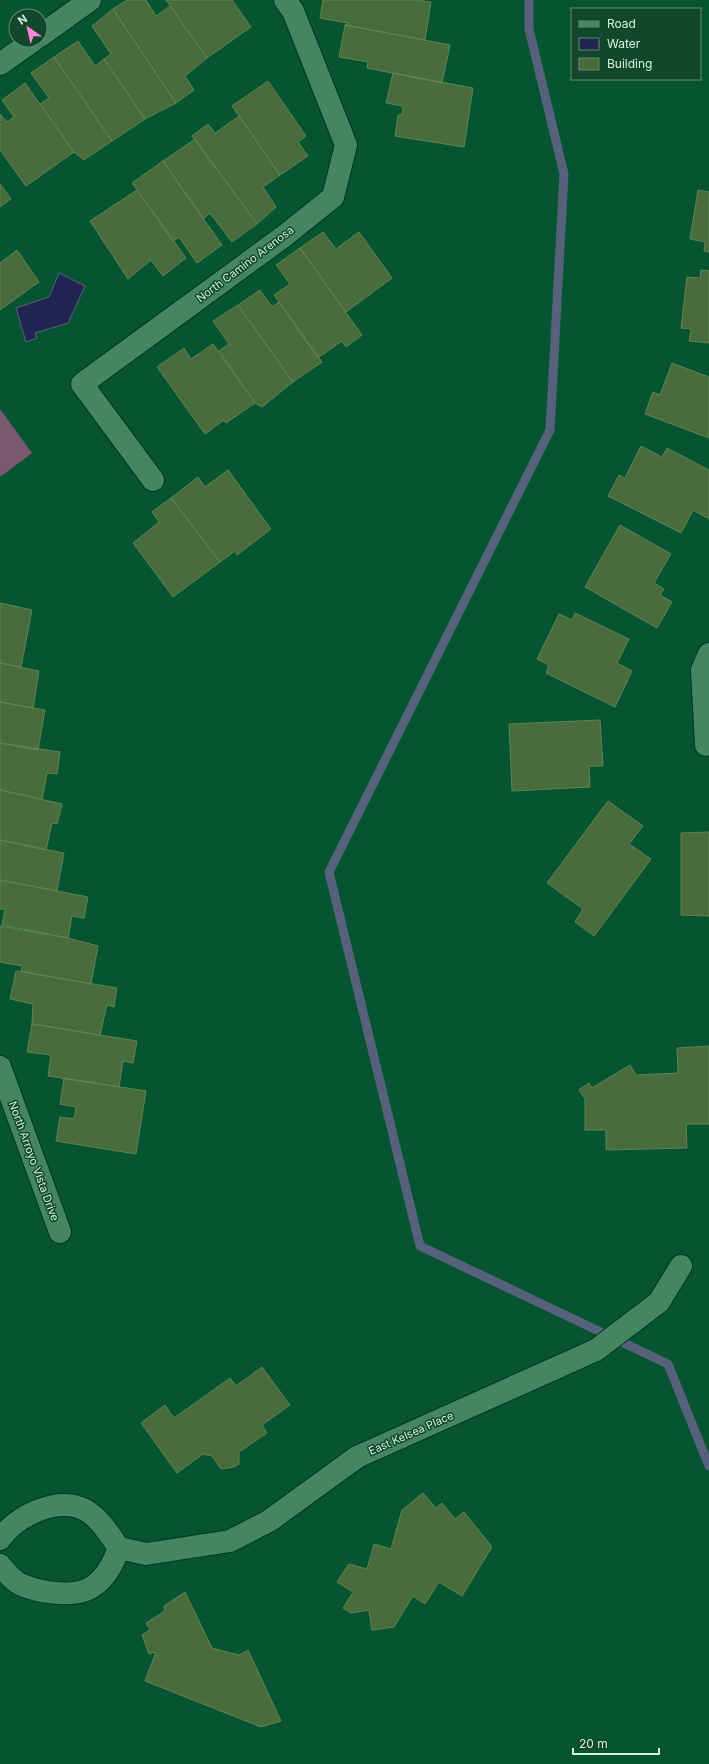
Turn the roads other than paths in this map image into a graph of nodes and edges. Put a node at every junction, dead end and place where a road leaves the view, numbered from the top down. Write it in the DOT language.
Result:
graph roads {
  1 [pos="90,0"];
  2 [pos="285,0"];
  3 [pos="48,30"];
  4 [pos="23,48"];
  5 [pos="0,64"];
  6 [pos="153,480"];
  7 [pos="709,654"];
  8 [pos="706,745"];
  9 [pos="0,1067"];
  10 [pos="60,1232"];
  11 [pos="681,1266"];
  12 [pos="0,1539"];
  13 [pos="118,1548"];
  14 [pos="0,1566"];
  1 -- 3 [label="street"];
  2 -- 6 [label="street, North Camino Arenosa"];
  4 -- 5 [label="street"];
  7 -- 8 [label="street"];
  9 -- 10 [label="street, North Arroyo Vista Drive"];
  11 -- 13 [label="street, East Kelsea Place"];
  12 -- 13 [label="street"];
  13 -- 14 [label="street"];
}
